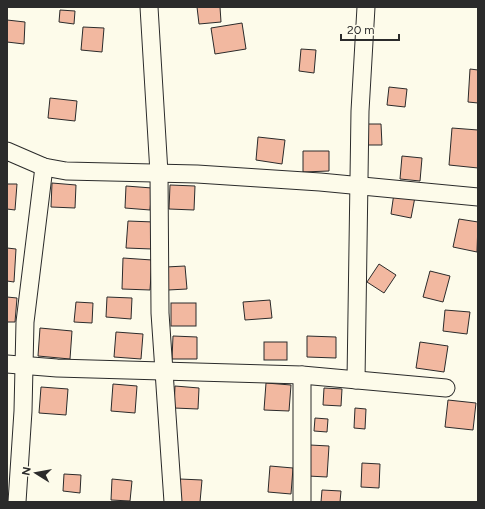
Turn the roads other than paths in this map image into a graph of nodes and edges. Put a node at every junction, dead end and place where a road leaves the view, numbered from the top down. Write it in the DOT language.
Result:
graph roads {
  1 [pos="149,7"];
  2 [pos="366,7"];
  3 [pos="7,151"];
  4 [pos="44,167"];
  5 [pos="159,173"];
  6 [pos="358,186"];
  7 [pos="478,197"];
  8 [pos="7,364"];
  9 [pos="24,365"];
  10 [pos="164,371"];
  11 [pos="302,375"];
  12 [pos="356,380"];
  13 [pos="446,388"];
  14 [pos="17,502"];
  15 [pos="173,502"];
  16 [pos="302,502"];
  1 -- 5 [label="street"];
  2 -- 6 [label="street"];
  3 -- 4 [label="street"];
  4 -- 5 [label="street"];
  4 -- 9 [label="street"];
  5 -- 6 [label="street"];
  5 -- 10 [label="street"];
  6 -- 7 [label="street"];
  6 -- 12 [label="street"];
  8 -- 9 [label="street"];
  9 -- 10 [label="street"];
  9 -- 14 [label="street"];
  10 -- 11 [label="street"];
  10 -- 15 [label="street"];
  11 -- 12 [label="street"];
  11 -- 16 [label="street"];
  12 -- 13 [label="street"];
}
